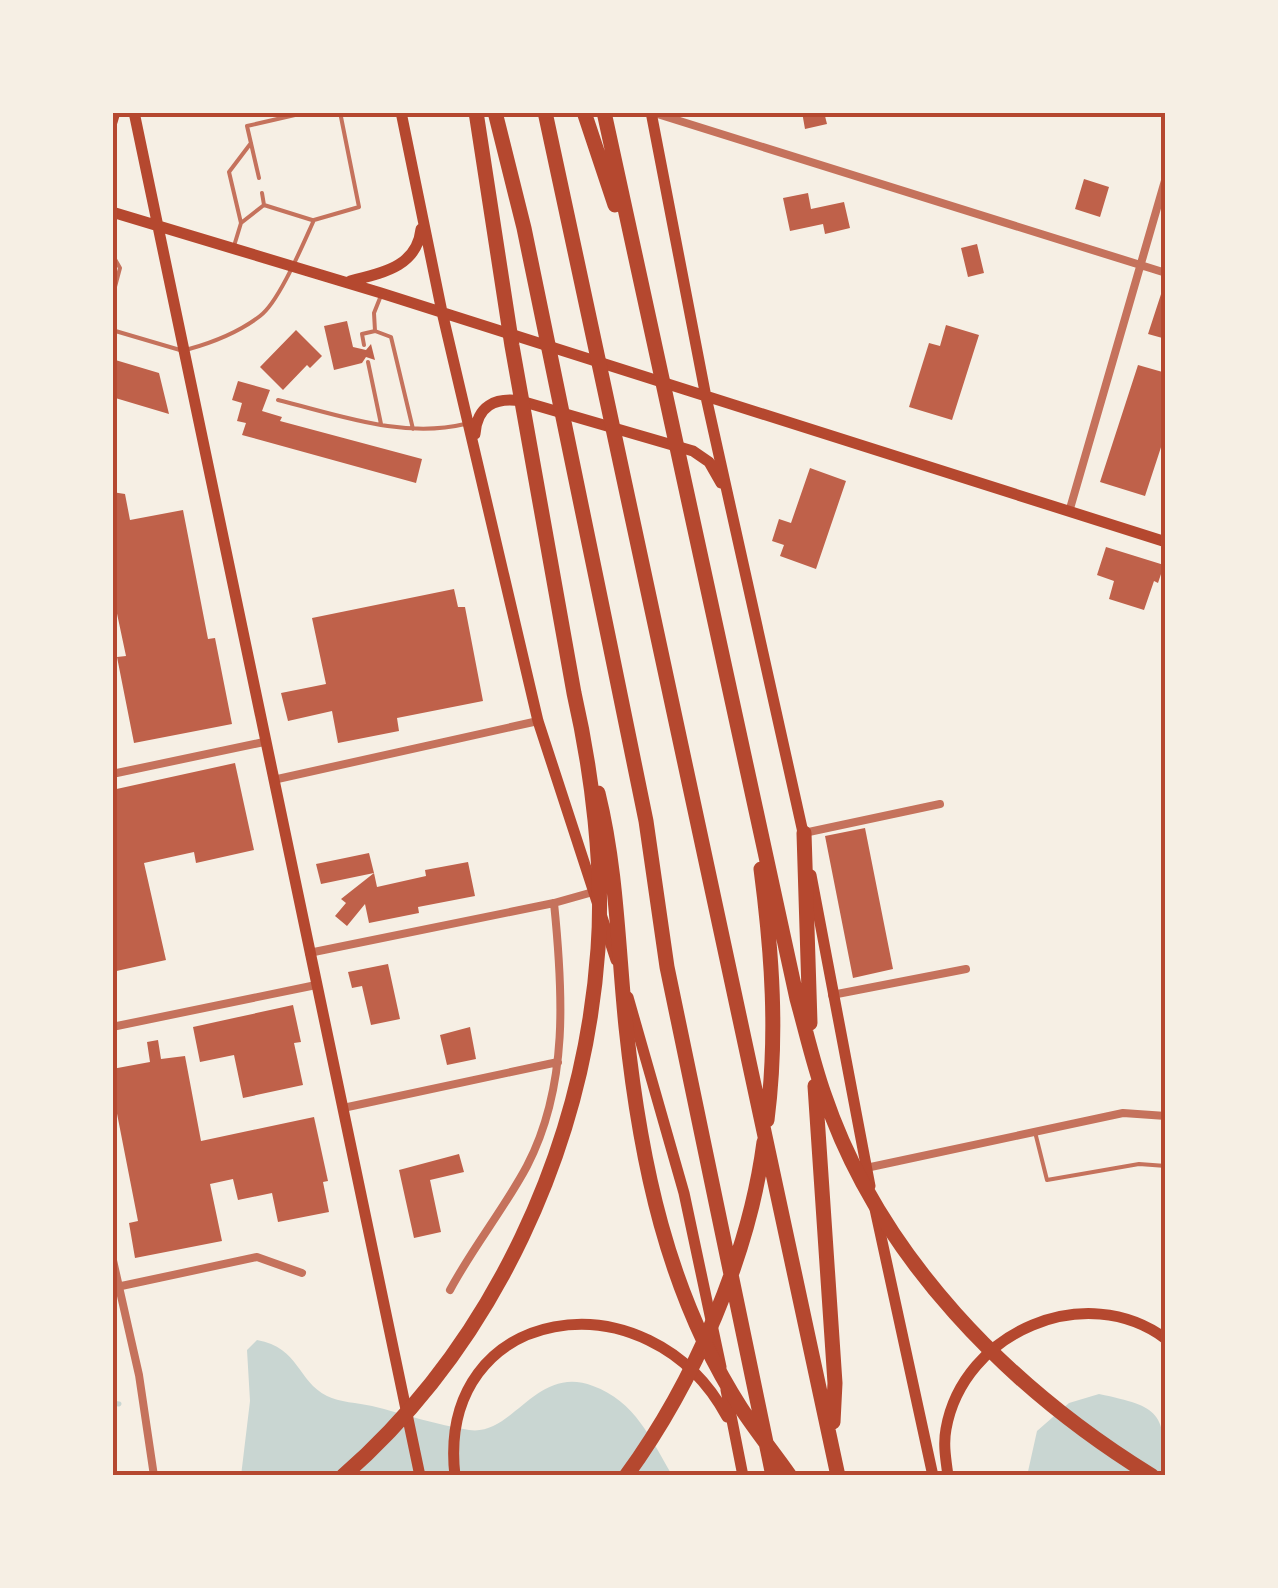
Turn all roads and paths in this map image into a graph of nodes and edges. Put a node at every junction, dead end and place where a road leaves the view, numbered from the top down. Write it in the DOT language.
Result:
graph roads {
  1 [pos="115,112"];
  2 [pos="134,112"];
  3 [pos="308,112"];
  4 [pos="340,112"];
  5 [pos="400,112"];
  6 [pos="476,112"];
  7 [pos="495,112"];
  8 [pos="545,112"];
  9 [pos="584,112"];
  10 [pos="604,112"];
  11 [pos="651,112"];
  12 [pos="112,122"];
  13 [pos="251,143"];
  14 [pos="1166,177"];
  15 [pos="258,178"];
  16 [pos="262,194"];
  17 [pos="264,206"];
  18 [pos="112,212"];
  19 [pos="422,214"];
  20 [pos="314,220"];
  21 [pos="242,223"];
  22 [pos="158,226"];
  23 [pos="233,250"];
  24 [pos="632,251"];
  25 [pos="112,254"];
  26 [pos="1140,265"];
  27 [pos="292,268"];
  28 [pos="1166,273"];
  29 [pos="346,282"];
  30 [pos="381,293"];
  31 [pos="112,298"];
  32 [pos="442,312"];
  33 [pos="112,330"];
  34 [pos="376,331"];
  35 [pos="364,345"];
  36 [pos="184,351"];
  37 [pos="368,362"];
  38 [pos="706,397"];
  39 [pos="278,400"];
  40 [pos="470,423"];
  41 [pos="381,424"];
  42 [pos="414,430"];
  43 [pos="475,445"];
  44 [pos="731,506"];
  45 [pos="1069,512"];
  46 [pos="1166,542"];
  47 [pos="538,721"];
  48 [pos="264,742"];
  49 [pos="587,749"];
  50 [pos="112,774"];
  51 [pos="272,780"];
  52 [pos="750,790"];
  53 [pos="940,804"];
  54 [pos="804,833"];
  55 [pos="593,892"];
  56 [pos="554,903"];
  57 [pos="309,953"];
  58 [pos="966,969"];
  59 [pos="316,985"];
  60 [pos="832,994"];
  61 [pos="112,1028"];
  62 [pos="558,1062"];
  63 [pos="343,1108"];
  64 [pos="1166,1116"];
  65 [pos="1036,1132"];
  66 [pos="1166,1166"];
  67 [pos="866,1168"];
  68 [pos="112,1256"];
  69 [pos="302,1274"];
  70 [pos="116,1287"];
  71 [pos="450,1290"];
  72 [pos="1166,1339"];
  73 [pos="737,1439"];
  74 [pos="832,1446"];
  75 [pos="154,1476"];
  76 [pos="343,1476"];
  77 [pos="420,1476"];
  78 [pos="455,1476"];
  79 [pos="626,1476"];
  80 [pos="742,1476"];
  81 [pos="773,1476"];
  82 [pos="790,1476"];
  83 [pos="838,1476"];
  84 [pos="932,1476"];
  85 [pos="948,1476"];
  86 [pos="1152,1476"];
  1 -- 12 [label="main road"];
  2 -- 22 [label="main road"];
  3 -- 13 [label="lane"];
  4 -- 20 [label="lane"];
  5 -- 19 [label="main road"];
  6 -- 49 [label="highway"];
  7 -- 81 [label="highway"];
  8 -- 74 [label="highway"];
  9 -- 24 [label="highway"];
  10 -- 24 [label="highway"];
  11 -- 26 [label="street"];
  11 -- 38 [label="main road"];
  13 -- 15 [label="lane"];
  13 -- 21 [label="lane"];
  14 -- 26 [label="street"];
  16 -- 17 [label="lane"];
  17 -- 20 [label="lane"];
  17 -- 21 [label="lane"];
  18 -- 22 [label="main road"];
  19 -- 29 [label="main road"];
  19 -- 32 [label="main road"];
  20 -- 27 [label="lane"];
  21 -- 23 [label="lane"];
  22 -- 23 [label="main road"];
  22 -- 36 [label="main road"];
  23 -- 27 [label="main road"];
  24 -- 52 [label="highway"];
  25 -- 31 [label="lane"];
  26 -- 28 [label="street"];
  26 -- 45 [label="street"];
  27 -- 29 [label="main road"];
  27 -- 36 [label="lane"];
  29 -- 30 [label="main road"];
  30 -- 32 [label="main road"];
  30 -- 34 [label="lane"];
  32 -- 38 [label="main road"];
  32 -- 40 [label="main road"];
  33 -- 36 [label="lane"];
  34 -- 35 [label="lane"];
  34 -- 42 [label="lane"];
  36 -- 48 [label="main road"];
  37 -- 41 [label="lane"];
  38 -- 44 [label="main road"];
  38 -- 45 [label="main road"];
  39 -- 41 [label="lane"];
  40 -- 42 [label="lane"];
  40 -- 43 [label="main road"];
  41 -- 42 [label="lane"];
  43 -- 44 [label="main road"];
  43 -- 47 [label="main road"];
  44 -- 54 [label="main road"];
  45 -- 46 [label="main road"];
  47 -- 51 [label="street"];
  47 -- 55 [label="main road"];
  48 -- 50 [label="street"];
  48 -- 51 [label="main road"];
  49 -- 76 [label="highway"];
  49 -- 82 [label="highway"];
  51 -- 57 [label="main road"];
  52 -- 79 [label="highway"];
  52 -- 86 [label="highway"];
  53 -- 54 [label="street"];
  54 -- 60 [label="main road"];
  54 -- 74 [label="highway"];
  55 -- 56 [label="street"];
  55 -- 73 [label="main road"];
  56 -- 57 [label="street"];
  56 -- 62 [label="street"];
  57 -- 59 [label="main road"];
  58 -- 60 [label="street"];
  59 -- 61 [label="street"];
  59 -- 63 [label="main road"];
  60 -- 67 [label="main road"];
  62 -- 63 [label="street"];
  62 -- 71 [label="street"];
  63 -- 77 [label="main road"];
  64 -- 65 [label="street"];
  65 -- 66 [label="lane"];
  65 -- 67 [label="street"];
  67 -- 84 [label="main road"];
  68 -- 70 [label="street"];
  69 -- 70 [label="street"];
  70 -- 75 [label="street"];
  72 -- 85 [label="main road"];
  73 -- 78 [label="main road"];
  73 -- 80 [label="main road"];
  74 -- 83 [label="highway"];
}
